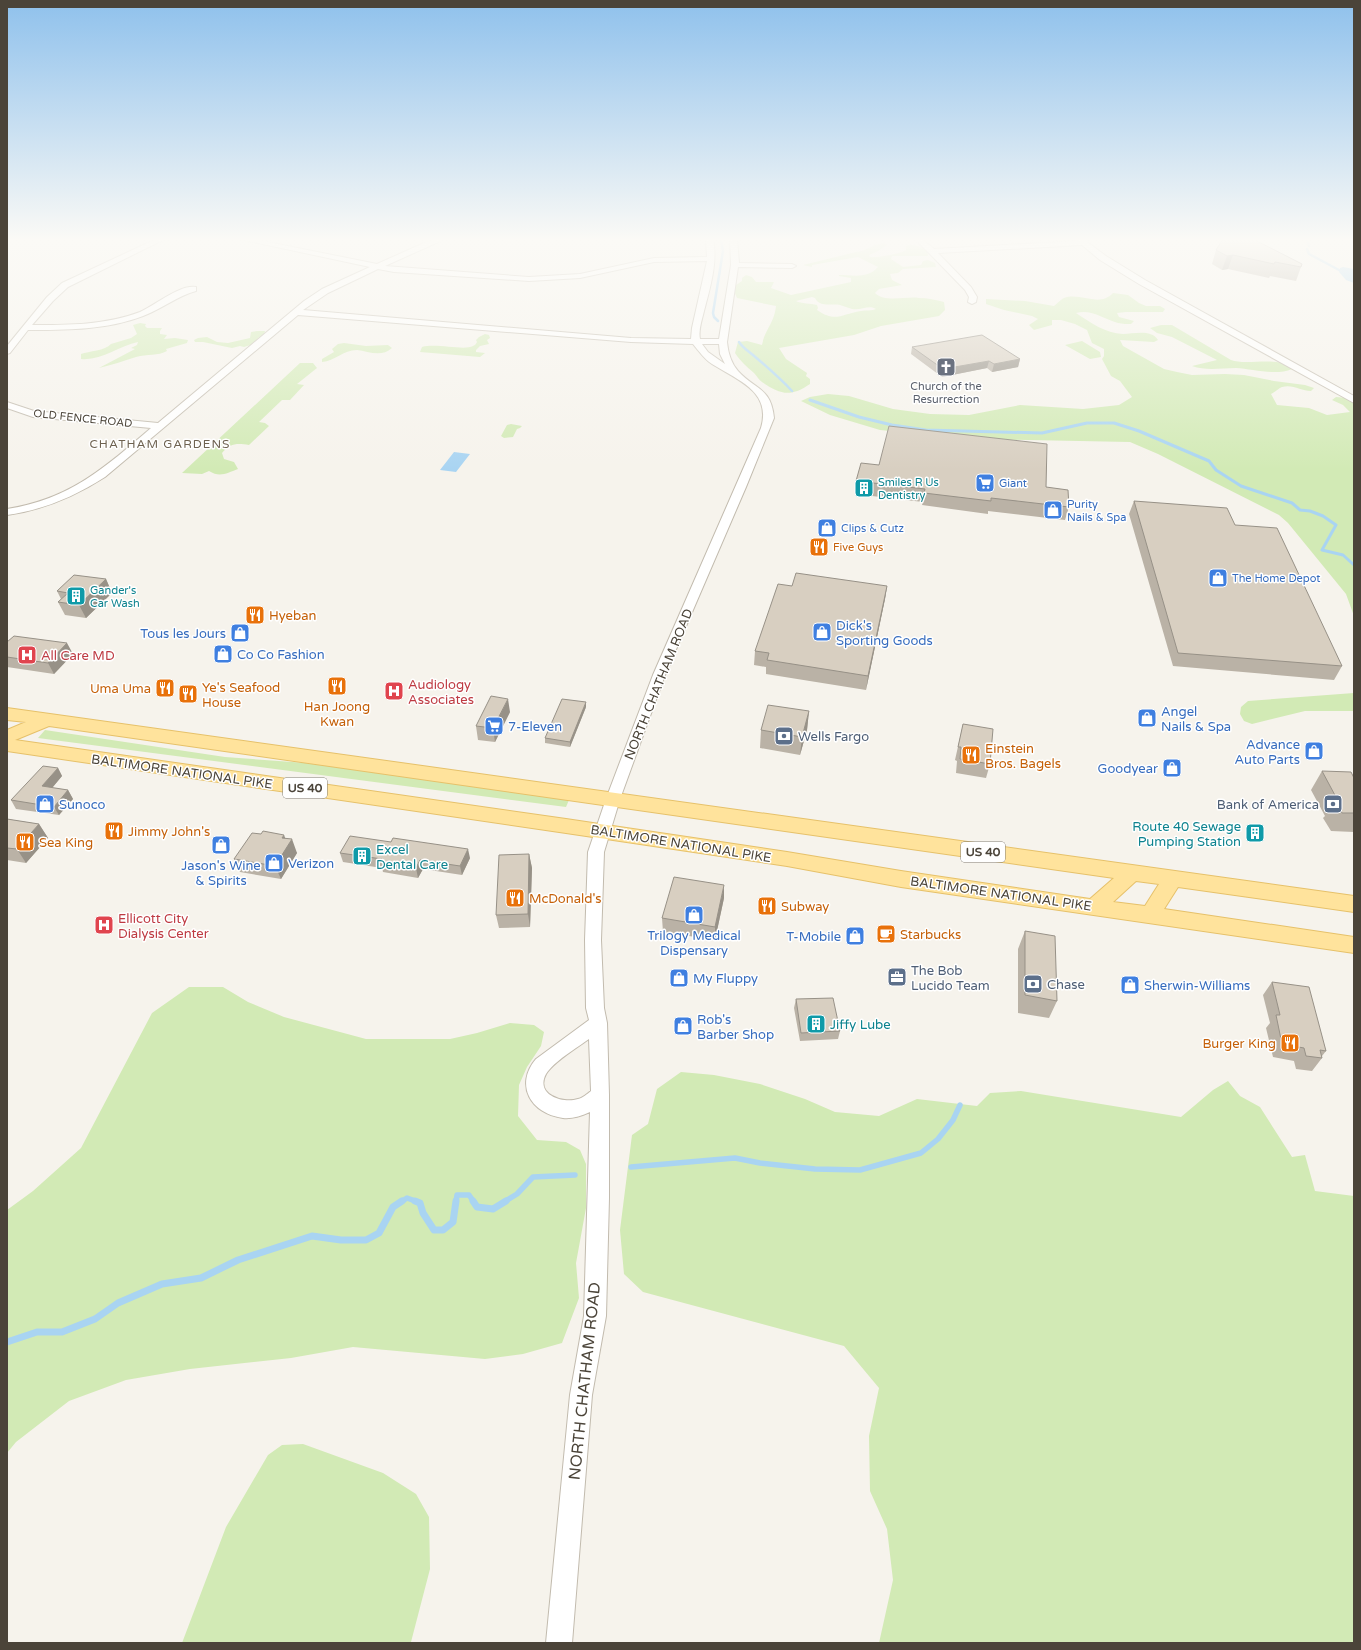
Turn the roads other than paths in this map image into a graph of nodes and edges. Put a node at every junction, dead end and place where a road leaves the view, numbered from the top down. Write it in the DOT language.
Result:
graph roads {
  1 [pos="36,316"];
  2 [pos="136,316"];
  3 [pos="290,316"];
  4 [pos="343,316"];
  5 [pos="699,316"];
  6 [pos="727,316"];
  7 [pos="1205,316"];
  8 [pos="26,328"];
  9 [pos="696,342"];
  10 [pos="723,342"];
  11 [pos="7,351"];
  12 [pos="734,372"];
  13 [pos="1349,394"];
  14 [pos="1354,400"];
  15 [pos="7,405"];
  16 [pos="160,426"];
  17 [pos="7,512"];
  18 [pos="7,714"];
  19 [pos="48,720"];
  20 [pos="7,736"];
  21 [pos="7,745"];
  22 [pos="613,799"];
  23 [pos="602,831"];
  24 [pos="1132,873"];
  25 [pos="1172,879"];
  26 [pos="1354,904"];
  27 [pos="1094,907"];
  28 [pos="1150,915"];
  29 [pos="1354,945"];
  30 [pos="598,1023"];
  31 [pos="600,1095"];
  32 [pos="559,1643"];
  1 -- 8 [label="street"];
  2 -- 8 [label="street"];
  3 -- 16 [label="street"];
  4 -- 9 [label="street"];
  5 -- 9 [label="street"];
  6 -- 10 [label="street, NORTH CHATHAM ROAD"];
  7 -- 13 [label="street"];
  8 -- 11 [label="street"];
  9 -- 10 [label="street"];
  9 -- 12 [label="street, NORTH CHATHAM ROAD"];
  10 -- 12 [label="street, NORTH CHATHAM ROAD"];
  12 -- 22 [label="street, NORTH CHATHAM ROAD"];
  13 -- 14 [label="street"];
  15 -- 16 [label="street, OLD FENCE ROAD"];
  16 -- 17 [label="street"];
  18 -- 19 [label="main road, US 40"];
  19 -- 20 [label="main road"];
  19 -- 22 [label="main road, US 40"];
  21 -- 23 [label="main road, BALTIMORE NATIONAL PIKE / US 40"];
  22 -- 23 [label="street, NORTH CHATHAM ROAD"];
  22 -- 24 [label="main road, US 40"];
  23 -- 27 [label="main road, BALTIMORE NATIONAL PIKE / US 40"];
  23 -- 30 [label="street, NORTH CHATHAM ROAD"];
  24 -- 25 [label="main road, US 40"];
  24 -- 27 [label="main road"];
  25 -- 26 [label="main road, US 40"];
  25 -- 28 [label="main road"];
  27 -- 28 [label="main road, BALTIMORE NATIONAL PIKE / US 40"];
  28 -- 29 [label="main road, BALTIMORE NATIONAL PIKE / US 40"];
  30 -- 31 [label="street, NORTH CHATHAM ROAD"];
  30 -- 31 [label="street"];
  31 -- 32 [label="street, NORTH CHATHAM ROAD"];
}
